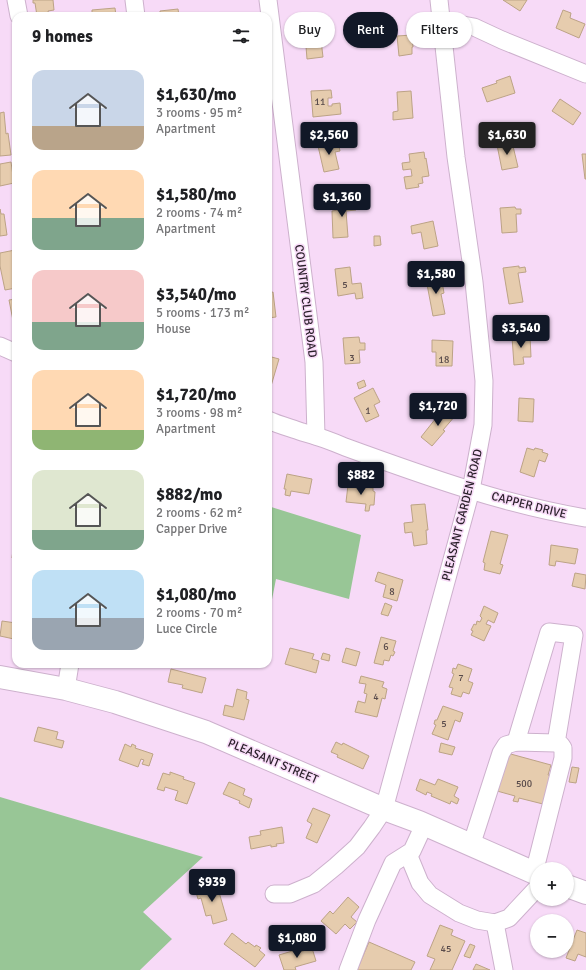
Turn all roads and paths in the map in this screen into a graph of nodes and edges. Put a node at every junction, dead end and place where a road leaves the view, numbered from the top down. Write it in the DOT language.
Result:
graph roads {
  1 [pos="16,0"];
  2 [pos="134,0"];
  3 [pos="268,0"];
  4 [pos="439,0"];
  5 [pos="18,12"];
  6 [pos="136,12"];
  7 [pos="270,12"];
  8 [pos="440,12"];
  9 [pos="472,27"];
  10 [pos="272,31"];
  11 [pos="444,48"];
  12 [pos="586,74"];
  13 [pos="0,346"];
  14 [pos="12,350"];
  15 [pos="272,421"];
  16 [pos="316,436"];
  17 [pos="471,490"];
  18 [pos="586,518"];
  19 [pos="69,668"];
  20 [pos="0,677"];
  21 [pos="66,690"];
  22 [pos="516,742"];
  23 [pos="556,743"];
  24 [pos="384,809"];
  25 [pos="424,825"];
  26 [pos="471,846"];
  27 [pos="408,854"];
  28 [pos="540,862"];
  29 [pos="530,875"];
  30 [pos="530,887"];
  31 [pos="574,889"];
  32 [pos="274,894"];
  33 [pos="586,894"];
  34 [pos="495,923"];
  35 [pos="348,970"];
  36 [pos="504,970"];
  1 -- 5 [label="street"];
  2 -- 6 [label="street"];
  3 -- 7 [label="street, COUNTRY CLUB ROAD"];
  4 -- 8 [label="street, PLEASANT GARDEN ROAD"];
  9 -- 12 [label="street"];
  10 -- 16 [label="street, COUNTRY CLUB ROAD"];
  11 -- 17 [label="street, PLEASANT GARDEN ROAD"];
  13 -- 14 [label="street"];
  15 -- 16 [label="street, CAPPER DRIVE"];
  16 -- 17 [label="street, CAPPER DRIVE"];
  17 -- 18 [label="street, CAPPER DRIVE"];
  17 -- 24 [label="street, PLEASANT GARDEN ROAD"];
  19 -- 21 [label="street"];
  20 -- 21 [label="main road, PLEASANT STREET"];
  21 -- 24 [label="main road, PLEASANT STREET"];
  22 -- 23 [label="street"];
  22 -- 23 [label="street"];
  22 -- 26 [label="street"];
  23 -- 28 [label="street"];
  24 -- 25 [label="main road, PLEASANT STREET"];
  24 -- 32 [label="street, PLEASANT GARDEN ROAD"];
  25 -- 26 [label="main road, PLEASANT STREET"];
  25 -- 27 [label="street"];
  26 -- 29 [label="main road, PLEASANT STREET"];
  27 -- 34 [label="street"];
  27 -- 35 [label="street"];
  30 -- 34 [label="street"];
  31 -- 33 [label="main road"];
  34 -- 36 [label="street"];
}
